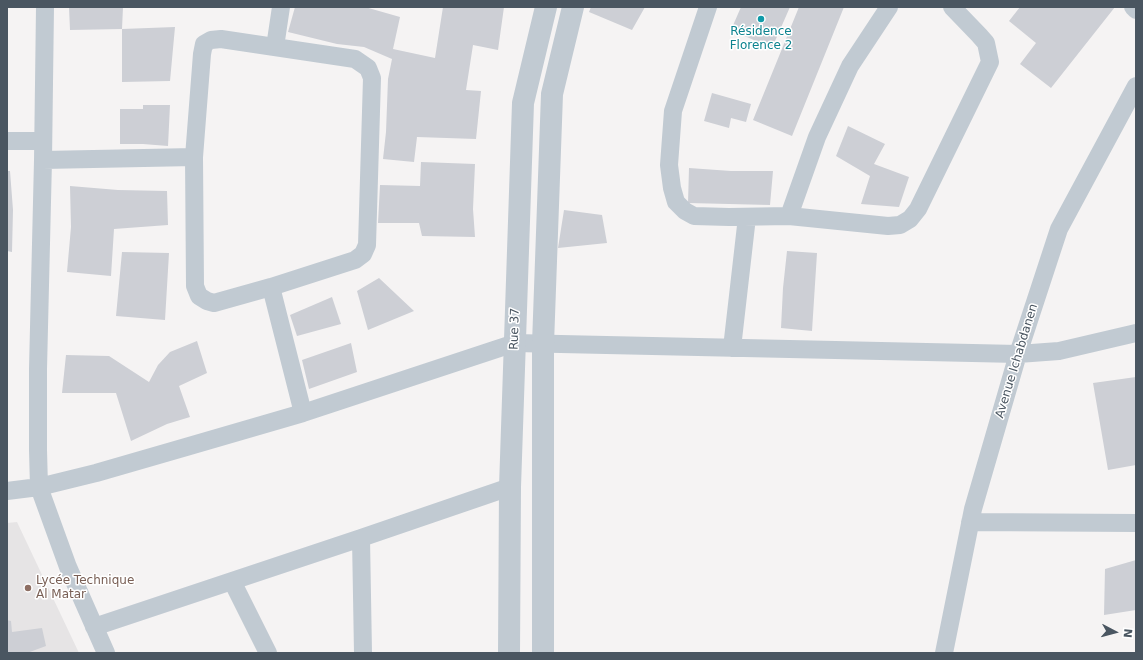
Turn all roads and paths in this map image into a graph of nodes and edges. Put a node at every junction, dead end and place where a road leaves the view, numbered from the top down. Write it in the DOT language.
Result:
graph roads {
  1 [pos="46,7"];
  2 [pos="281,7"];
  3 [pos="546,7"];
  4 [pos="573,7"];
  5 [pos="708,7"];
  6 [pos="889,7"];
  7 [pos="952,7"];
  8 [pos="1133,7"];
  9 [pos="1136,10"];
  10 [pos="275,47"];
  11 [pos="1136,86"];
  12 [pos="7,141"];
  13 [pos="43,141"];
  14 [pos="194,157"];
  15 [pos="44,160"];
  16 [pos="789,216"];
  17 [pos="747,217"];
  18 [pos="271,287"];
  19 [pos="1136,333"];
  20 [pos="515,344"];
  21 [pos="543,344"];
  22 [pos="732,348"];
  23 [pos="1018,354"];
  24 [pos="304,413"];
  25 [pos="39,487"];
  26 [pos="510,487"];
  27 [pos="7,492"];
  28 [pos="970,522"];
  29 [pos="1136,523"];
  30 [pos="361,538"];
  31 [pos="232,581"];
  32 [pos="94,627"];
  33 [pos="106,653"];
  34 [pos="268,653"];
  35 [pos="363,653"];
  36 [pos="510,653"];
  37 [pos="543,653"];
  38 [pos="944,653"];
  1 -- 13 [label="street"];
  2 -- 10 [label="street"];
  3 -- 20 [label="street, Rue 37"];
  4 -- 21 [label="street"];
  5 -- 17 [label="street"];
  6 -- 16 [label="street"];
  7 -- 16 [label="street"];
  8 -- 9 [label="street"];
  10 -- 14 [label="street"];
  10 -- 18 [label="street"];
  11 -- 23 [label="street, Avenue Ichabdanen"];
  12 -- 13 [label="street"];
  13 -- 15 [label="street"];
  14 -- 15 [label="street"];
  14 -- 18 [label="street"];
  15 -- 25 [label="street"];
  16 -- 17 [label="street"];
  17 -- 22 [label="street"];
  18 -- 24 [label="street"];
  19 -- 23 [label="street"];
  20 -- 21 [label="street"];
  20 -- 24 [label="street"];
  20 -- 26 [label="street, Rue 37"];
  21 -- 22 [label="street"];
  21 -- 37 [label="street"];
  22 -- 23 [label="street"];
  23 -- 28 [label="street, Avenue Ichabdanen"];
  24 -- 25 [label="street"];
  25 -- 27 [label="street"];
  25 -- 32 [label="street"];
  26 -- 30 [label="street"];
  26 -- 36 [label="street, Rue 37"];
  28 -- 29 [label="street"];
  28 -- 38 [label="street, Avenue Ichabdanen"];
  30 -- 31 [label="street"];
  30 -- 35 [label="street"];
  31 -- 32 [label="street"];
  31 -- 34 [label="street"];
  32 -- 33 [label="street"];
}
